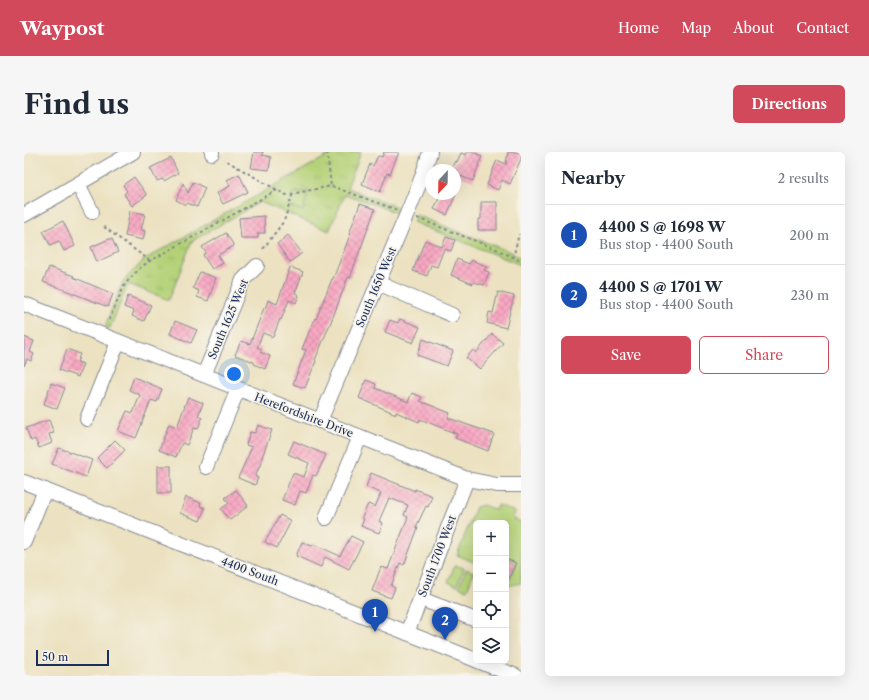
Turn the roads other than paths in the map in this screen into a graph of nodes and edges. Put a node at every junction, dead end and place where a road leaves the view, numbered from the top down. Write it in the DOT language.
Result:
graph roads {
  1 [pos="133,152"];
  2 [pos="430,152"];
  3 [pos="78,184"];
  4 [pos="92,212"];
  5 [pos="24,215"];
  6 [pos="257,266"];
  7 [pos="378,282"];
  8 [pos="24,304"];
  9 [pos="452,315"];
  10 [pos="118,342"];
  11 [pos="204,375"];
  12 [pos="238,388"];
  13 [pos="87,419"];
  14 [pos="320,421"];
  15 [pos="360,437"];
  16 [pos="206,467"];
  17 [pos="467,479"];
  18 [pos="24,482"];
  19 [pos="521,485"];
  20 [pos="44,490"];
  21 [pos="326,518"];
  22 [pos="24,542"];
  23 [pos="421,598"];
  24 [pos="473,619"];
  25 [pos="408,633"];
  26 [pos="473,659"];
  27 [pos="485,664"];
  28 [pos="516,676"];
  1 -- 3 [label="street"];
  2 -- 7 [label="street, South 1650 West"];
  3 -- 4 [label="street"];
  3 -- 5 [label="street"];
  6 -- 11 [label="street, South 1625 West"];
  7 -- 9 [label="street"];
  7 -- 14 [label="street, South 1650 West"];
  8 -- 10 [label="street, Herefordshire Drive"];
  10 -- 11 [label="street, Herefordshire Drive"];
  10 -- 13 [label="street"];
  11 -- 12 [label="street, Herefordshire Drive"];
  12 -- 14 [label="street, Herefordshire Drive"];
  12 -- 16 [label="street"];
  14 -- 15 [label="street, Herefordshire Drive"];
  15 -- 17 [label="street, Herefordshire Drive"];
  15 -- 21 [label="street"];
  17 -- 19 [label="street, Herefordshire Drive"];
  17 -- 23 [label="street, South 1700 West"];
  18 -- 20 [label="street, 4400 South"];
  20 -- 22 [label="street"];
  20 -- 25 [label="street, 4400 South"];
  23 -- 24 [label="street"];
  23 -- 25 [label="street, South 1700 West"];
  25 -- 26 [label="street, 4400 South"];
  27 -- 28 [label="street, 4400 South"];
}
